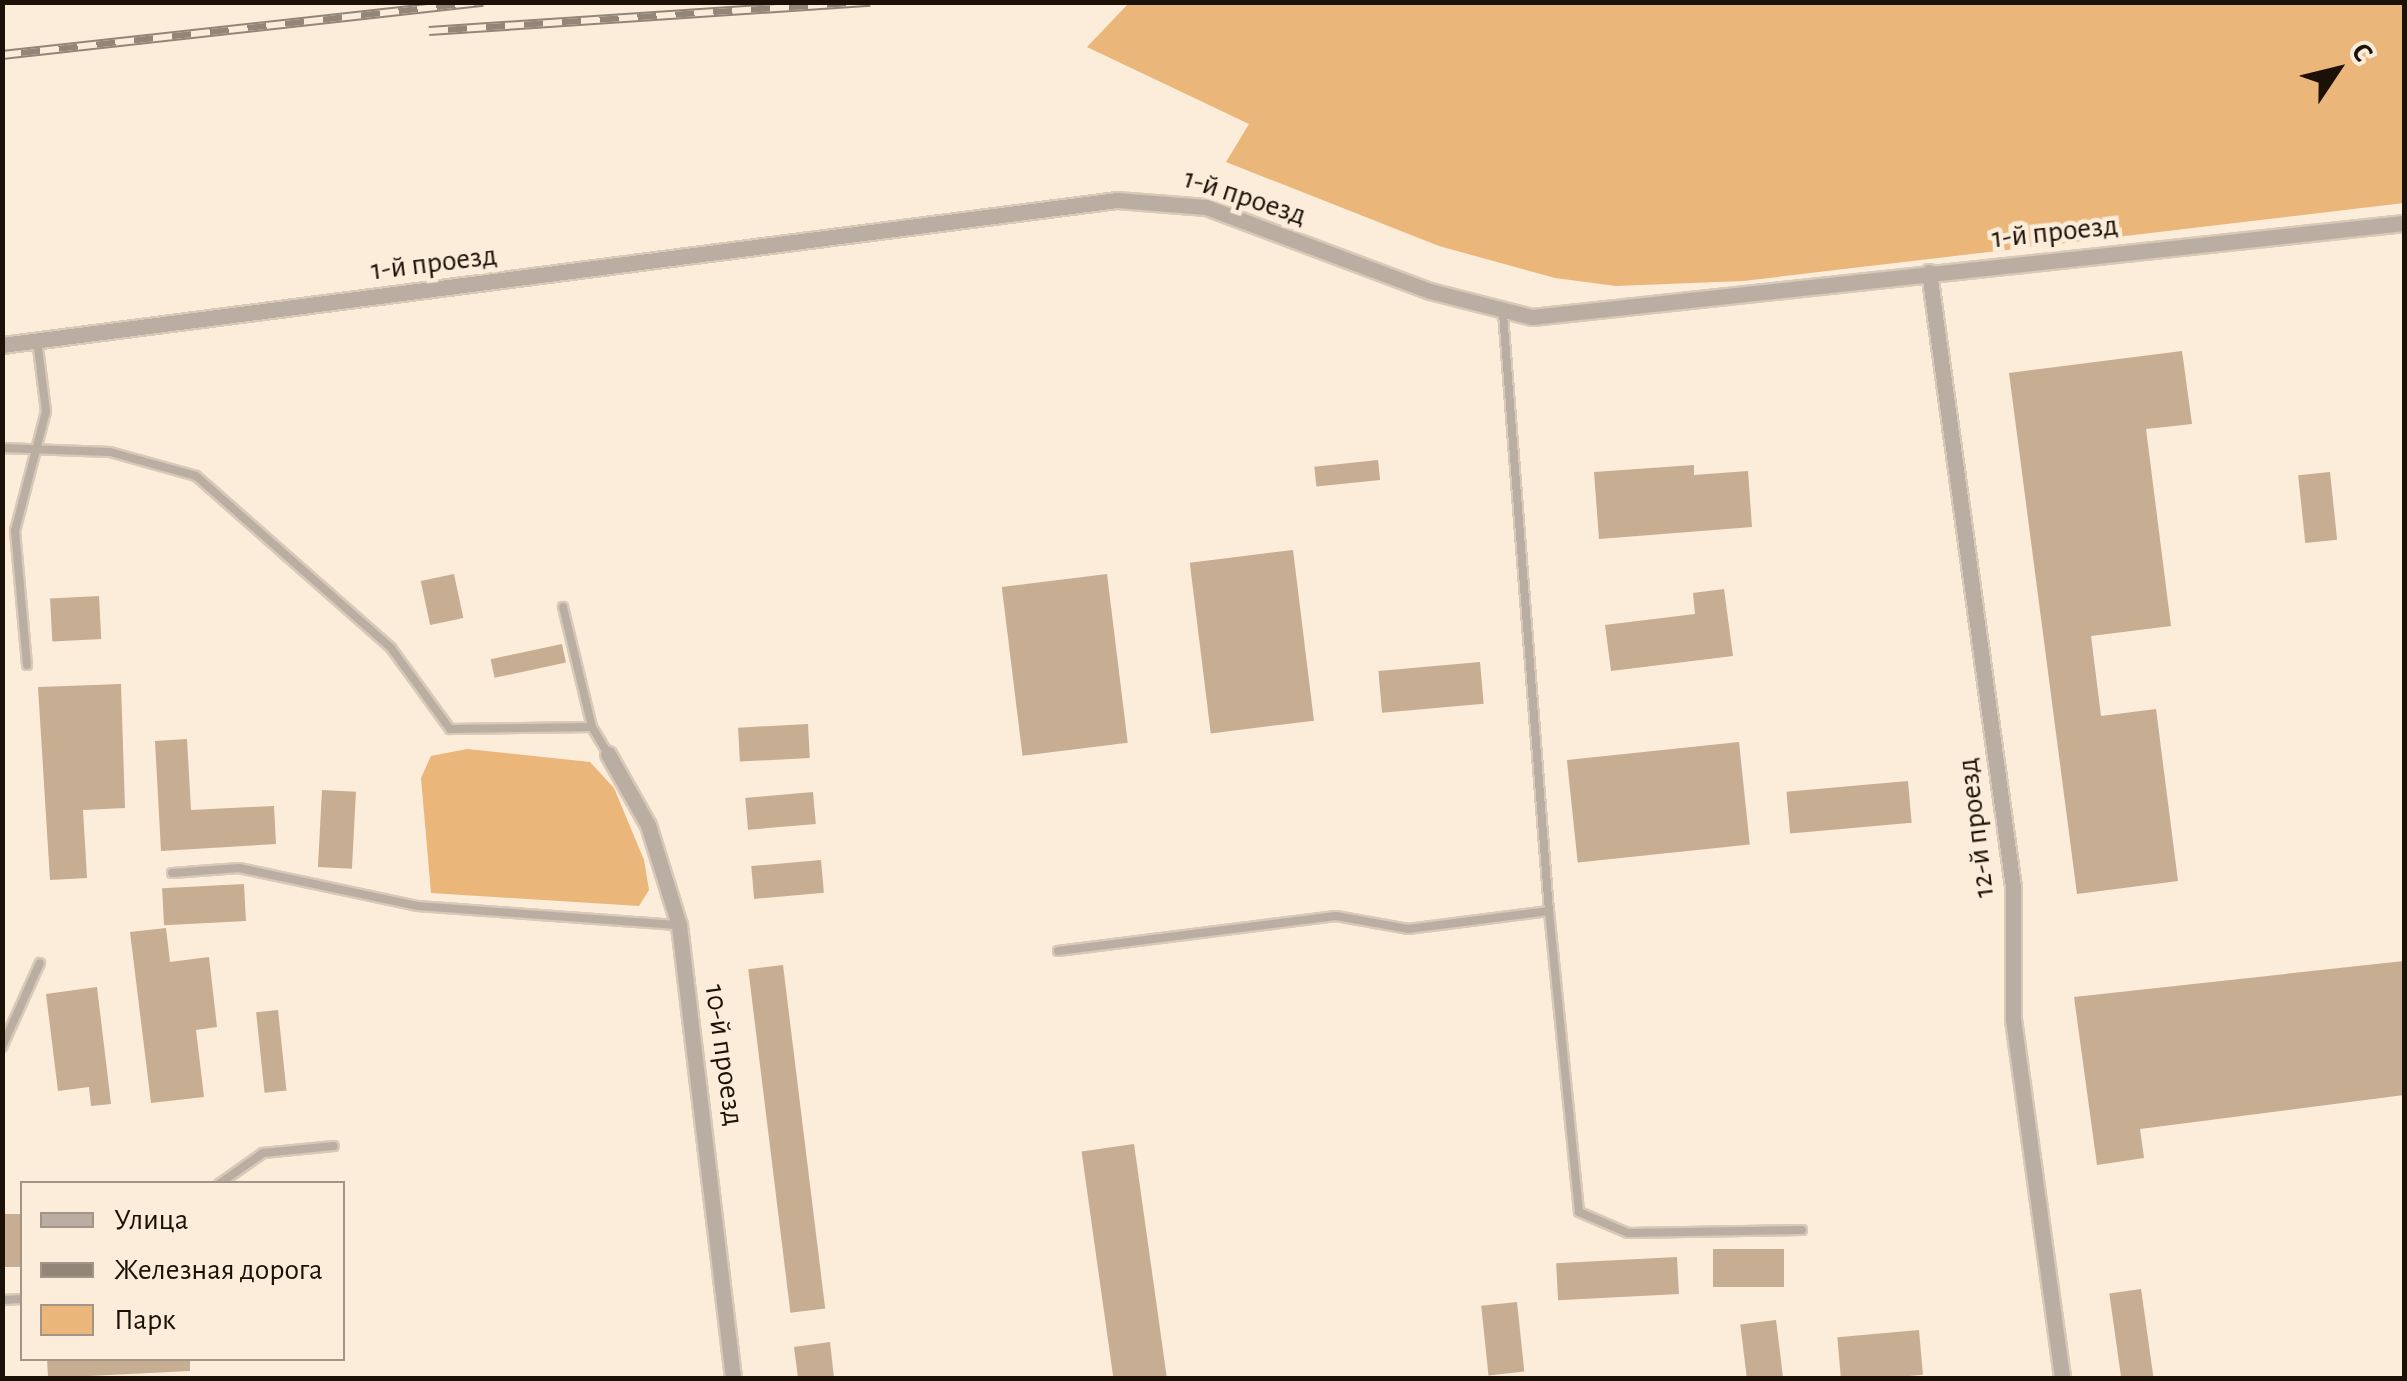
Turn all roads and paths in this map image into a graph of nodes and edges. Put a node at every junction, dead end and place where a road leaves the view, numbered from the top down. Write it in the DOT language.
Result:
graph roads {
  1 [pos="2404,223"];
  2 [pos="1930,272"];
  3 [pos="1504,313"];
  4 [pos="37,340"];
  5 [pos="2,345"];
  6 [pos="35,445"];
  7 [pos="2,448"];
  8 [pos="563,607"];
  9 [pos="27,665"];
  10 [pos="592,727"];
  11 [pos="608,754"];
  12 [pos="172,872"];
  13 [pos="1549,911"];
  14 [pos="679,926"];
  15 [pos="1058,951"];
  16 [pos="40,964"];
  17 [pos="2,1047"];
  18 [pos="334,1146"];
  19 [pos="223,1181"];
  20 [pos="1802,1230"];
  21 [pos="733,1378"];
  22 [pos="2062,1378"];
  1 -- 2 [label="street, 1-й проезд"];
  2 -- 3 [label="street, 1-й проезд"];
  2 -- 22 [label="street, 12-й проезд"];
  3 -- 4 [label="street, 1-й проезд"];
  3 -- 13 [label="lane"];
  4 -- 5 [label="street, 1-й проезд"];
  4 -- 6 [label="lane"];
  6 -- 7 [label="lane"];
  6 -- 9 [label="lane"];
  6 -- 10 [label="lane"];
  8 -- 10 [label="lane"];
  10 -- 11 [label="lane"];
  11 -- 14 [label="street, 10-й проезд"];
  12 -- 14 [label="lane"];
  13 -- 15 [label="lane"];
  13 -- 20 [label="lane"];
  14 -- 21 [label="street, 10-й проезд"];
  16 -- 17 [label="lane"];
  18 -- 19 [label="lane"];
}
